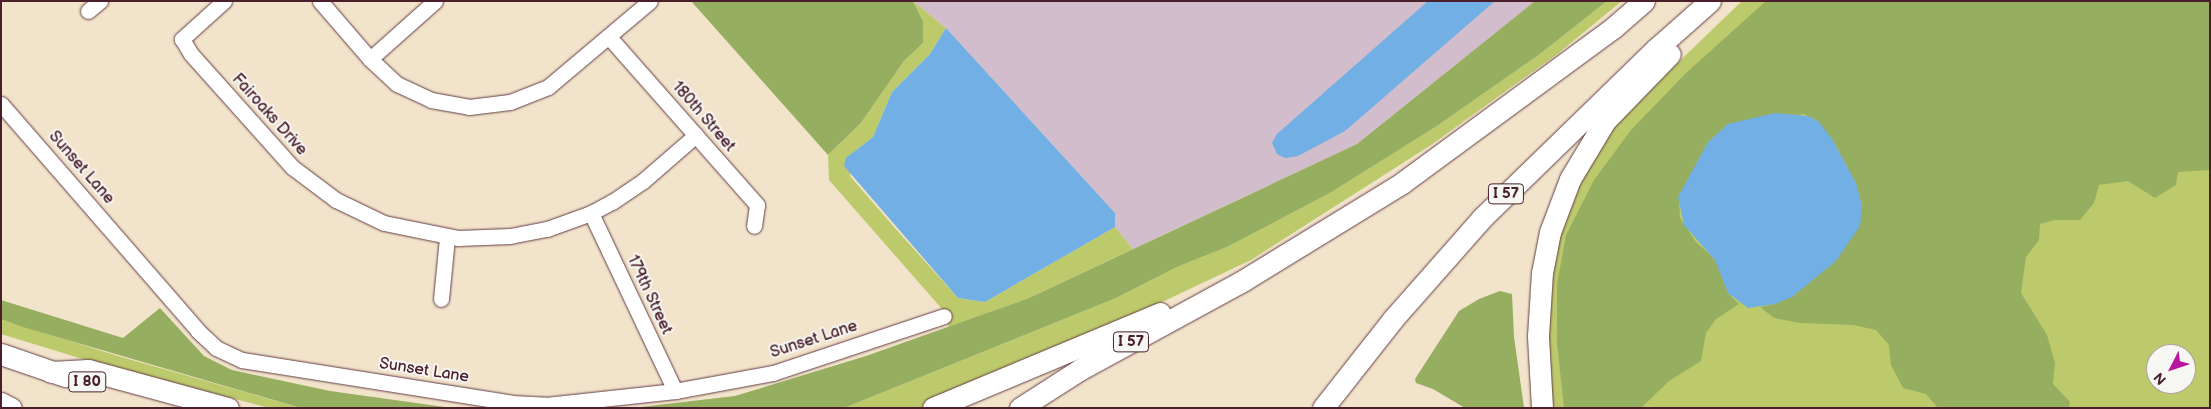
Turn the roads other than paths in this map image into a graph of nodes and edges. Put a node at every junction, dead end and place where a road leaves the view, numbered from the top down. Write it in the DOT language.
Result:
graph roads {
  1 [pos="224,1"];
  2 [pos="320,1"];
  3 [pos="435,1"];
  4 [pos="650,1"];
  5 [pos="1644,1"];
  6 [pos="1710,1"];
  7 [pos="1722,1"];
  8 [pos="609,37"];
  9 [pos="370,59"];
  10 [pos="1,104"];
  11 [pos="696,135"];
  12 [pos="591,213"];
  13 [pos="754,226"];
  14 [pos="447,238"];
  15 [pos="1244,280"];
  16 [pos="442,299"];
  17 [pos="944,316"];
  18 [pos="1,354"];
  19 [pos="51,372"];
  20 [pos="675,391"];
  21 [pos="1,404"];
  22 [pos="11,408"];
  23 [pos="173,408"];
  24 [pos="228,408"];
  25 [pos="933,408"];
  26 [pos="1020,408"];
  27 [pos="1323,408"];
  28 [pos="1542,408"];
  1 -- 14 [label="street, Fairoaks Drive"];
  2 -- 9 [label="street"];
  3 -- 9 [label="street"];
  4 -- 8 [label="street"];
  5 -- 15 [label="highway, I 57"];
  6 -- 27 [label="highway, I 57"];
  7 -- 28 [label="highway"];
  8 -- 9 [label="street"];
  8 -- 11 [label="street, 180th Street"];
  10 -- 20 [label="street, Sunset Lane"];
  11 -- 12 [label="street, Fairoaks Drive"];
  11 -- 13 [label="street, 180th Street"];
  12 -- 14 [label="street, Fairoaks Drive"];
  12 -- 20 [label="street, 179th Street"];
  14 -- 16 [label="street"];
  15 -- 25 [label="highway"];
  15 -- 26 [label="highway, I 57"];
  17 -- 20 [label="street, Sunset Lane"];
  18 -- 19 [label="highway, I 80"];
  19 -- 23 [label="highway, I 80"];
  19 -- 24 [label="highway"];
  21 -- 22 [label="highway"];
}
